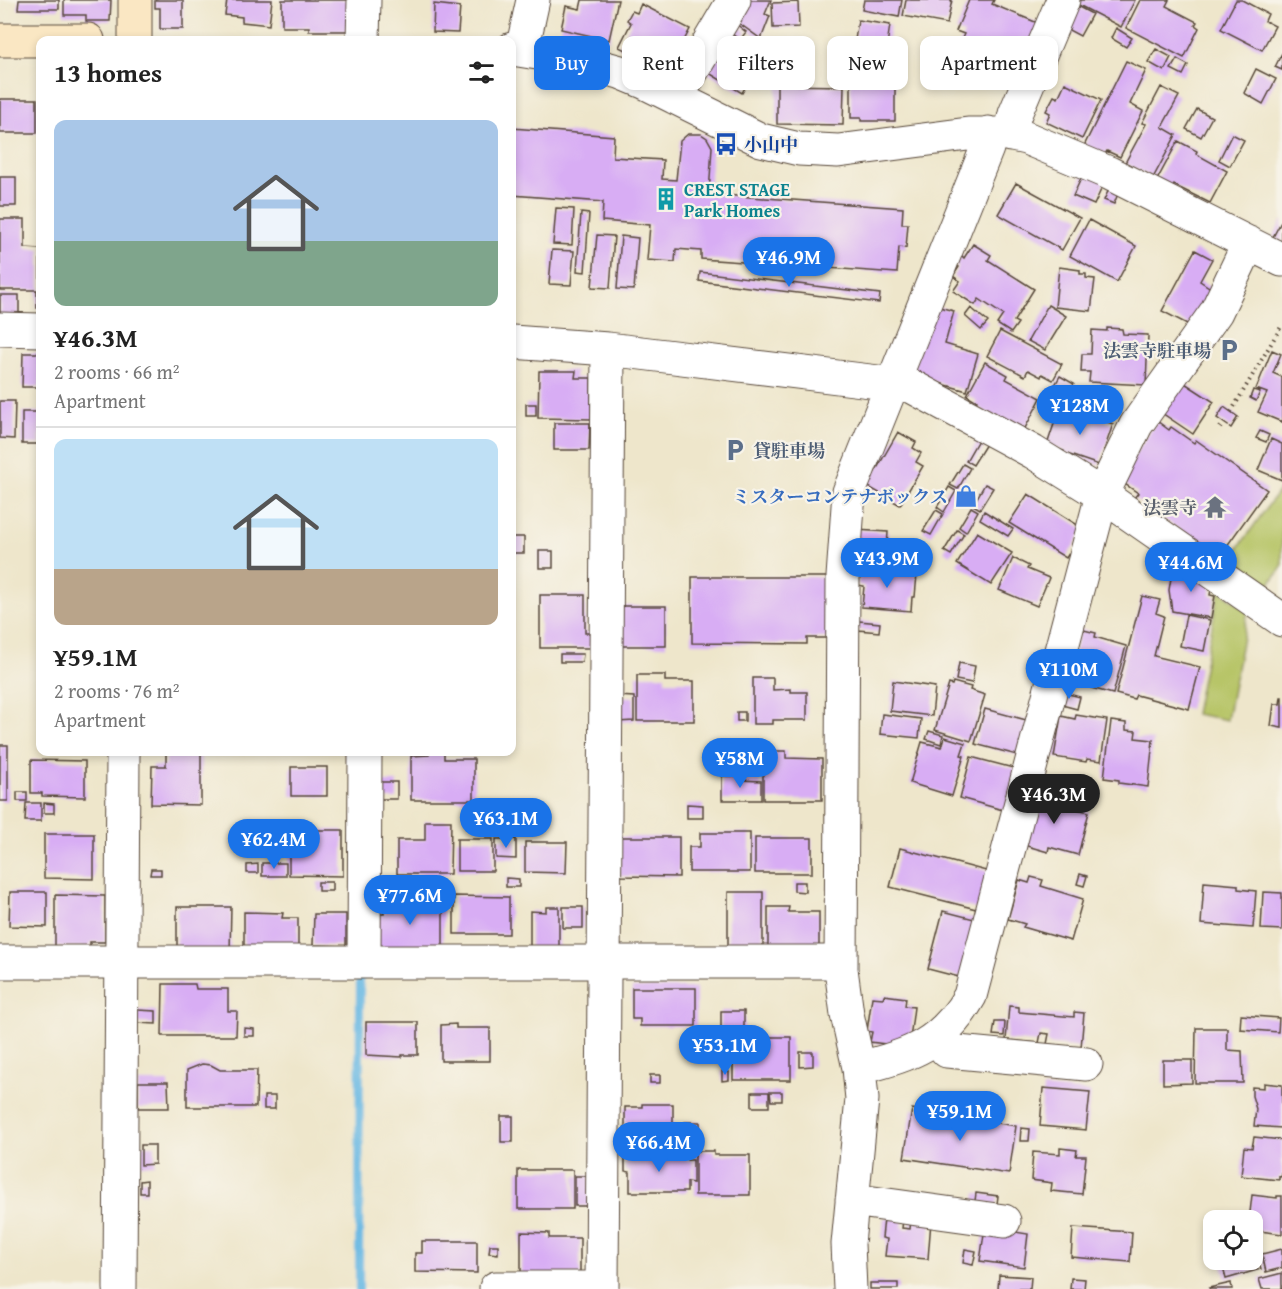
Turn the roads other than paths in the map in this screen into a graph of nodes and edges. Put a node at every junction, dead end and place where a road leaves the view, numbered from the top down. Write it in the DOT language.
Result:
graph roads {
  1 [pos="135,0"];
  2 [pos="364,0"];
  3 [pos="533,0"];
  4 [pos="734,0"];
  5 [pos="1063,0"];
  6 [pos="135,36"];
  7 [pos="363,36"];
  8 [pos="0,40"];
  9 [pos="36,40"];
  10 [pos="517,49"];
  11 [pos="676,98"];
  12 [pos="999,134"];
  13 [pos="1249,243"];
  14 [pos="1282,260"];
  15 [pos="0,329"];
  16 [pos="36,330"];
  17 [pos="516,342"];
  18 [pos="608,349"];
  19 [pos="893,384"];
  20 [pos="1102,495"];
  21 [pos="1282,620"];
  22 [pos="123,756"];
  23 [pos="365,756"];
  24 [pos="0,962"];
  25 [pos="122,962"];
  26 [pos="364,962"];
  27 [pos="604,962"];
  28 [pos="842,962"];
  29 [pos="936,1038"];
  30 [pos="1086,1064"];
  31 [pos="859,1068"];
  32 [pos="852,1200"];
  33 [pos="1004,1221"];
  34 [pos="496,1288"];
  35 [pos="602,1288"];
  36 [pos="120,1289"];
  37 [pos="850,1289"];
  1 -- 6 [label="street"];
  2 -- 7 [label="street"];
  3 -- 10 [label="street"];
  4 -- 11 [label="street"];
  5 -- 12 [label="street"];
  8 -- 9 [label="street"];
  10 -- 11 [label="street"];
  11 -- 12 [label="street"];
  12 -- 13 [label="street"];
  12 -- 19 [label="street"];
  13 -- 14 [label="street"];
  13 -- 20 [label="street"];
  15 -- 16 [label="street"];
  17 -- 18 [label="street"];
  18 -- 19 [label="street"];
  18 -- 27 [label="street"];
  19 -- 20 [label="street"];
  19 -- 28 [label="street"];
  20 -- 21 [label="street"];
  20 -- 29 [label="street"];
  22 -- 25 [label="street"];
  23 -- 26 [label="street"];
  24 -- 25 [label="street"];
  25 -- 26 [label="street"];
  25 -- 36 [label="street"];
  26 -- 27 [label="street"];
  27 -- 28 [label="street"];
  27 -- 35 [label="street"];
  28 -- 31 [label="street"];
  29 -- 30 [label="street"];
  29 -- 31 [label="street"];
  31 -- 32 [label="street"];
  32 -- 33 [label="street"];
  32 -- 37 [label="street"];
  34 -- 35 [label="street"];
}
